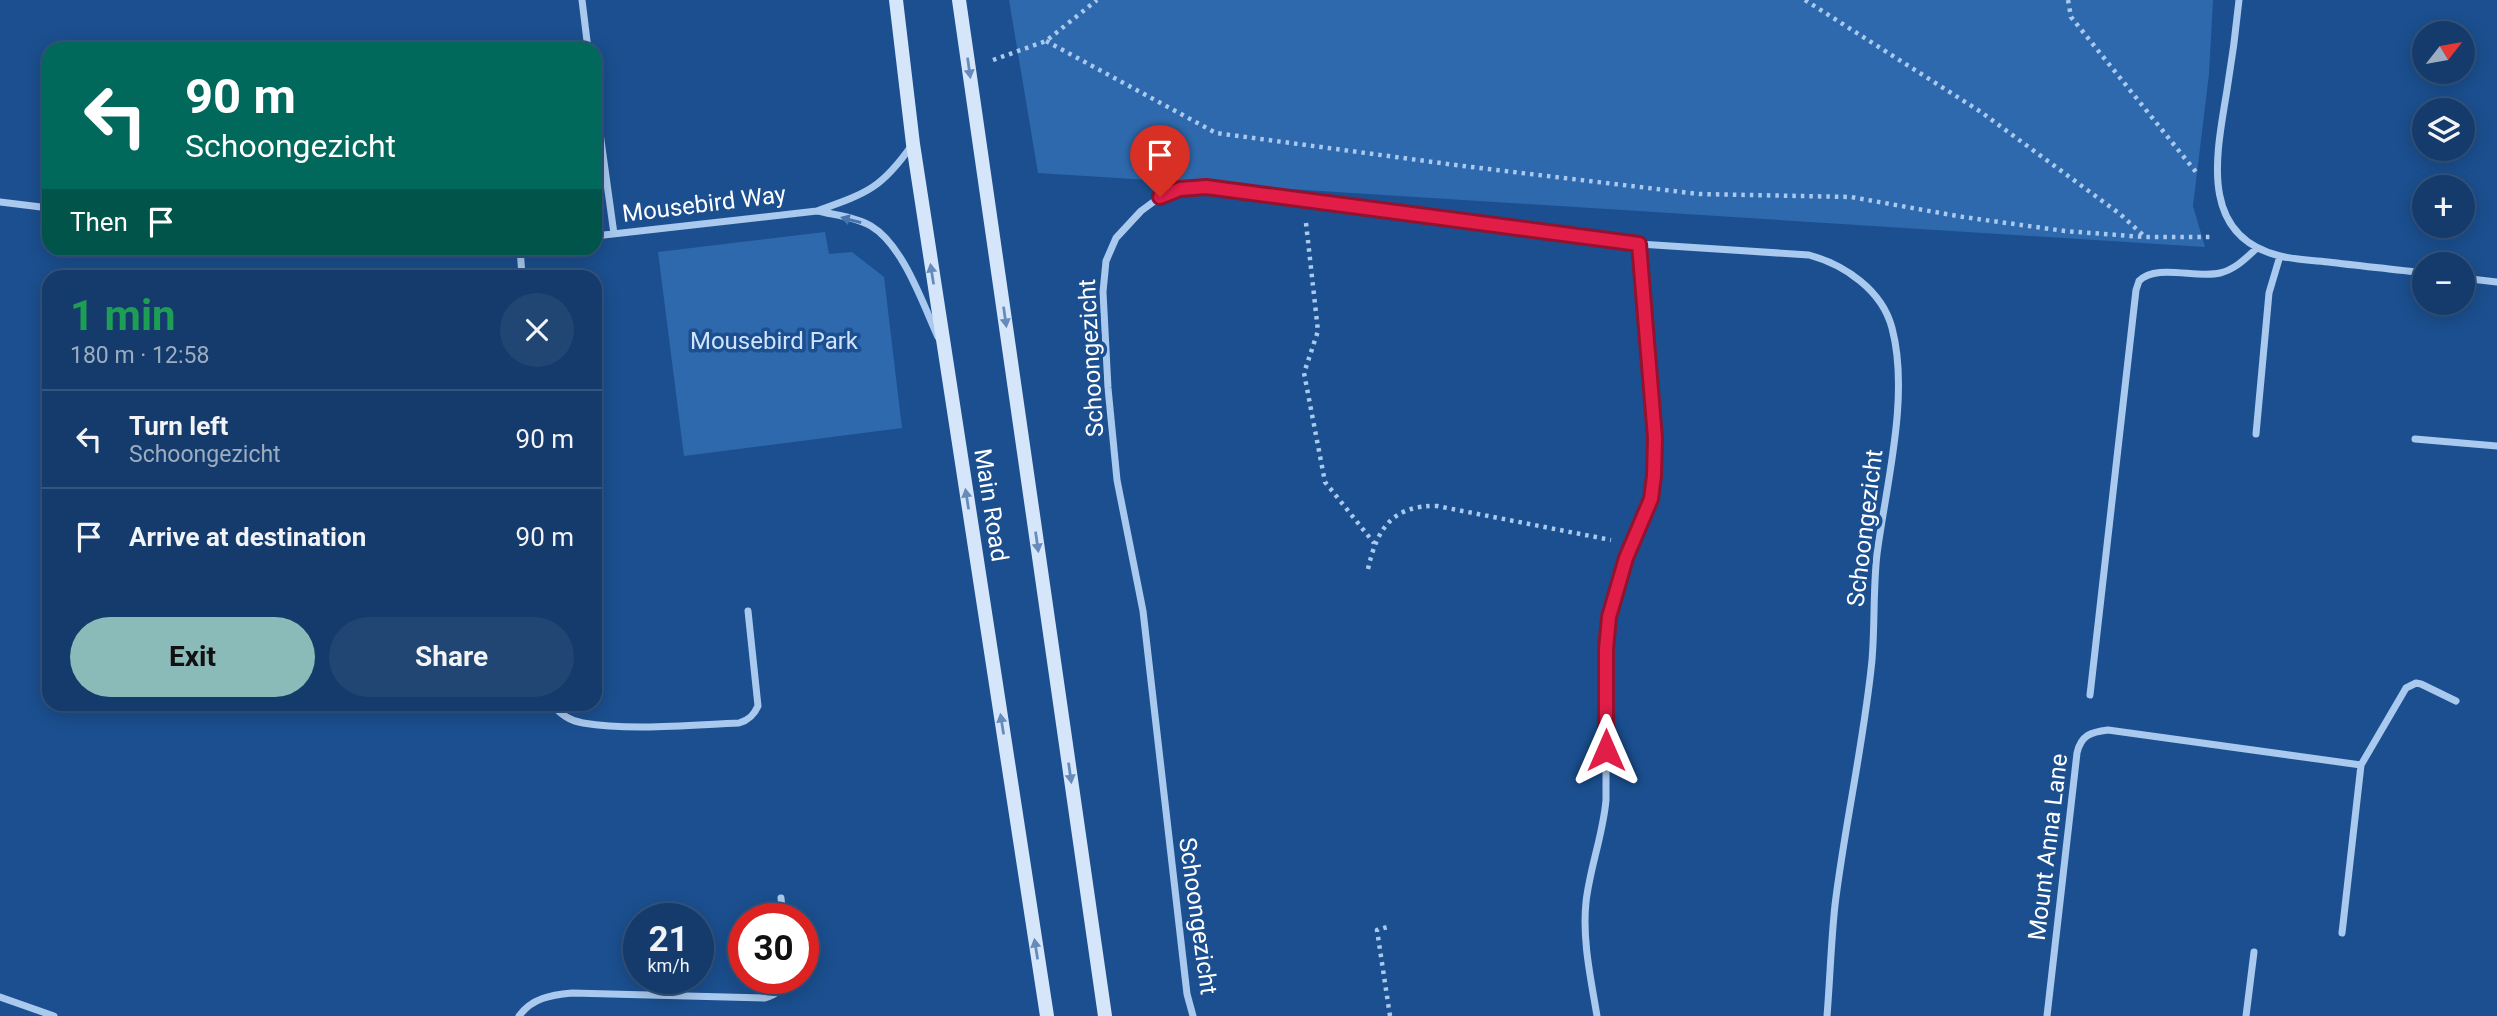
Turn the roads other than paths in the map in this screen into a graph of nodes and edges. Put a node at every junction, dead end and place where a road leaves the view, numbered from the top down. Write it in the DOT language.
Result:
graph roads {
  1 [pos="582,0"];
  2 [pos="896,0"];
  3 [pos="959,0"];
  4 [pos="2239,0"];
  5 [pos="588,42"];
  6 [pos="913,144"];
  7 [pos="602,147"];
  8 [pos="0,202"];
  9 [pos="42,207"];
  10 [pos="817,211"];
  11 [pos="614,234"];
  12 [pos="602,235"];
  13 [pos="1639,244"];
  14 [pos="2257,248"];
  15 [pos="2280,256"];
  16 [pos="2412,272"];
  17 [pos="2475,279"];
  18 [pos="2497,282"];
  19 [pos="944,349"];
  20 [pos="2256,434"];
  21 [pos="2415,439"];
  22 [pos="2497,446"];
  23 [pos="748,611"];
  24 [pos="2090,695"];
  25 [pos="2456,701"];
  26 [pos="558,711"];
  27 [pos="2361,765"];
  28 [pos="781,898"];
  29 [pos="781,903"];
  30 [pos="2342,933"];
  31 [pos="2253,952"];
  32 [pos="776,994"];
  33 [pos="0,997"];
  34 [pos="54,1016"];
  35 [pos="519,1016"];
  36 [pos="1047,1016"];
  37 [pos="1105,1016"];
  38 [pos="1193,1016"];
  39 [pos="1597,1016"];
  40 [pos="1827,1016"];
  41 [pos="2047,1016"];
  42 [pos="2246,1016"];
  1 -- 5 [label="street"];
  2 -- 6 [label="main road, Main Road"];
  3 -- 37 [label="main road, Main Road, one-way"];
  4 -- 14 [label="street"];
  6 -- 10 [label="street, Mousebird Way"];
  19 -- 6 [label="main road, Main Road, one-way"];
  7 -- 11 [label="street"];
  8 -- 9 [label="street"];
  10 -- 11 [label="street, Mousebird Way"];
  19 -- 10 [label="street, Mousebird Way, one-way"];
  11 -- 12 [label="street, Mousebird Way"];
  13 -- 38 [label="street, Schoongezicht"];
  13 -- 39 [label="street"];
  13 -- 40 [label="street, Schoongezicht"];
  14 -- 15 [label="street"];
  14 -- 24 [label="street"];
  15 -- 16 [label="street"];
  15 -- 20 [label="street"];
  17 -- 18 [label="street"];
  36 -- 19 [label="main road, Main Road, one-way"];
  21 -- 22 [label="street"];
  23 -- 26 [label="street"];
  25 -- 27 [label="street"];
  27 -- 30 [label="street"];
  27 -- 41 [label="street, Mount Anna Lane"];
  28 -- 29 [label="street"];
  31 -- 42 [label="street"];
  32 -- 35 [label="street"];
  33 -- 34 [label="street"];
}
